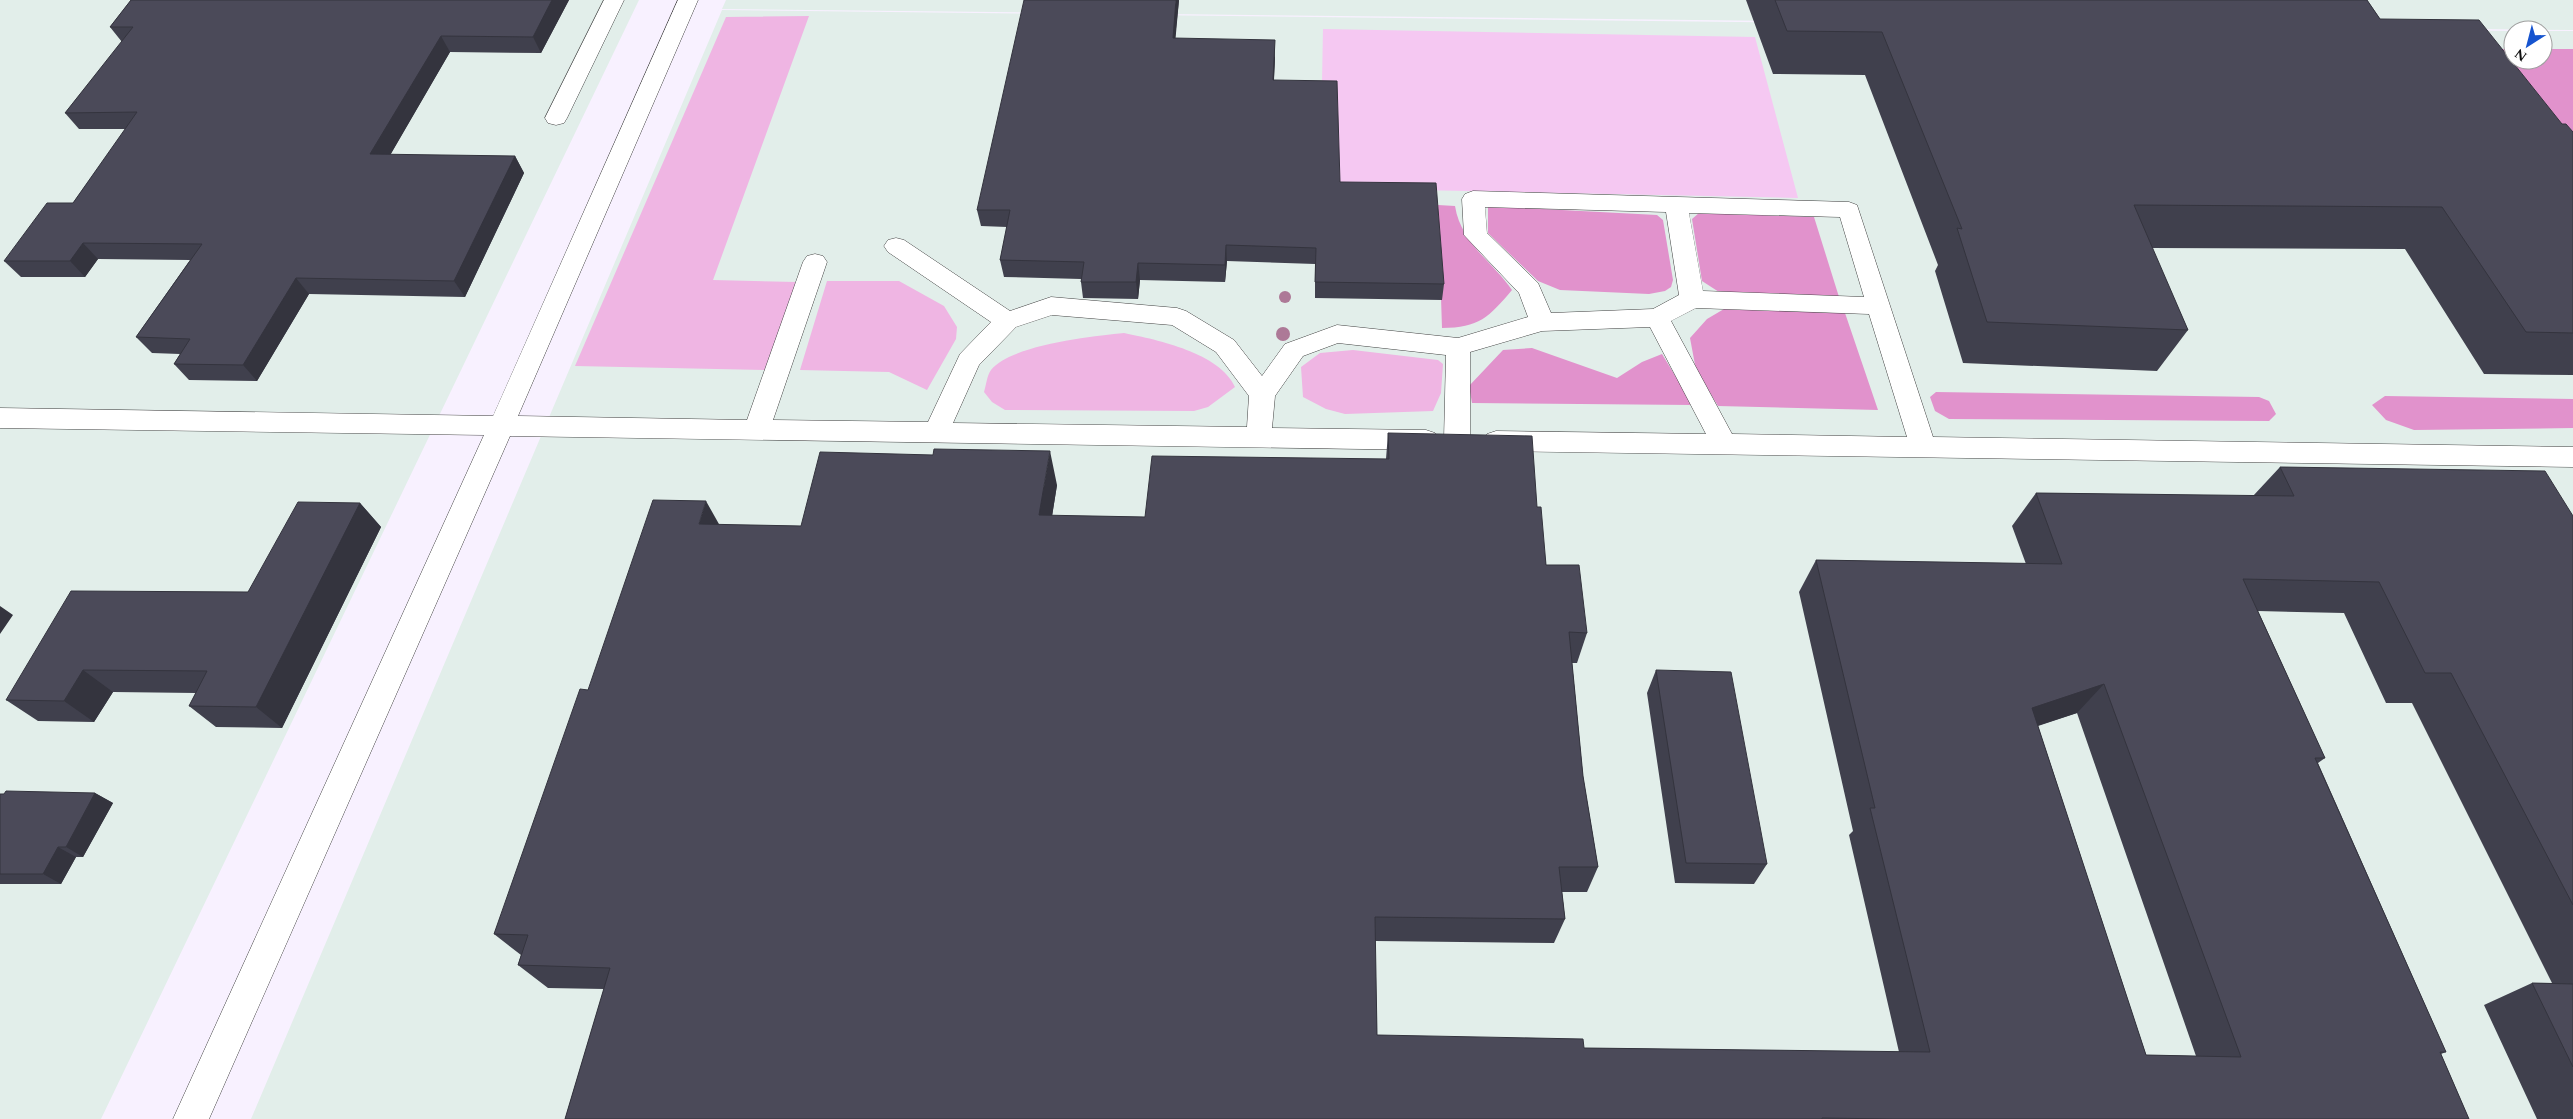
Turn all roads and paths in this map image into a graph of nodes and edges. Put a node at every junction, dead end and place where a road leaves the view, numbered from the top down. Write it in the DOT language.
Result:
graph roads {
  1 [pos="614,0"];
  2 [pos="688,0"];
  3 [pos="556,118"];
  4 [pos="1676,205"];
  5 [pos="896,246"];
  6 [pos="814,262"];
  7 [pos="1692,299"];
  8 [pos="1879,306"];
  9 [pos="1657,318"];
  10 [pos="1007,321"];
  11 [pos="1542,322"];
  12 [pos="1458,347"];
  13 [pos="1262,394"];
  14 [pos="0,418"];
  15 [pos="501,426"];
  16 [pos="757,429"];
  17 [pos="936,432"];
  18 [pos="1259,437"];
  19 [pos="1457,440"];
  20 [pos="1724,444"];
  21 [pos="1923,447"];
  22 [pos="2573,457"];
  23 [pos="191,1119"];
  1 -- 3 [label="street"];
  2 -- 15 [label="street"];
  4 -- 7 [label="street"];
  4 -- 8 [label="street"];
  4 -- 11 [label="street"];
  5 -- 10 [label="street"];
  6 -- 16 [label="street"];
  7 -- 8 [label="street"];
  7 -- 9 [label="street"];
  8 -- 21 [label="street"];
  9 -- 11 [label="street"];
  9 -- 20 [label="street"];
  10 -- 13 [label="street"];
  10 -- 17 [label="street"];
  11 -- 12 [label="street"];
  12 -- 13 [label="street"];
  12 -- 19 [label="street"];
  13 -- 18 [label="street"];
  14 -- 15 [label="street"];
  15 -- 16 [label="street"];
  15 -- 23 [label="street"];
  16 -- 17 [label="street"];
  17 -- 18 [label="street"];
  18 -- 19 [label="street"];
  19 -- 20 [label="street"];
  20 -- 21 [label="street"];
  21 -- 22 [label="street"];
}
